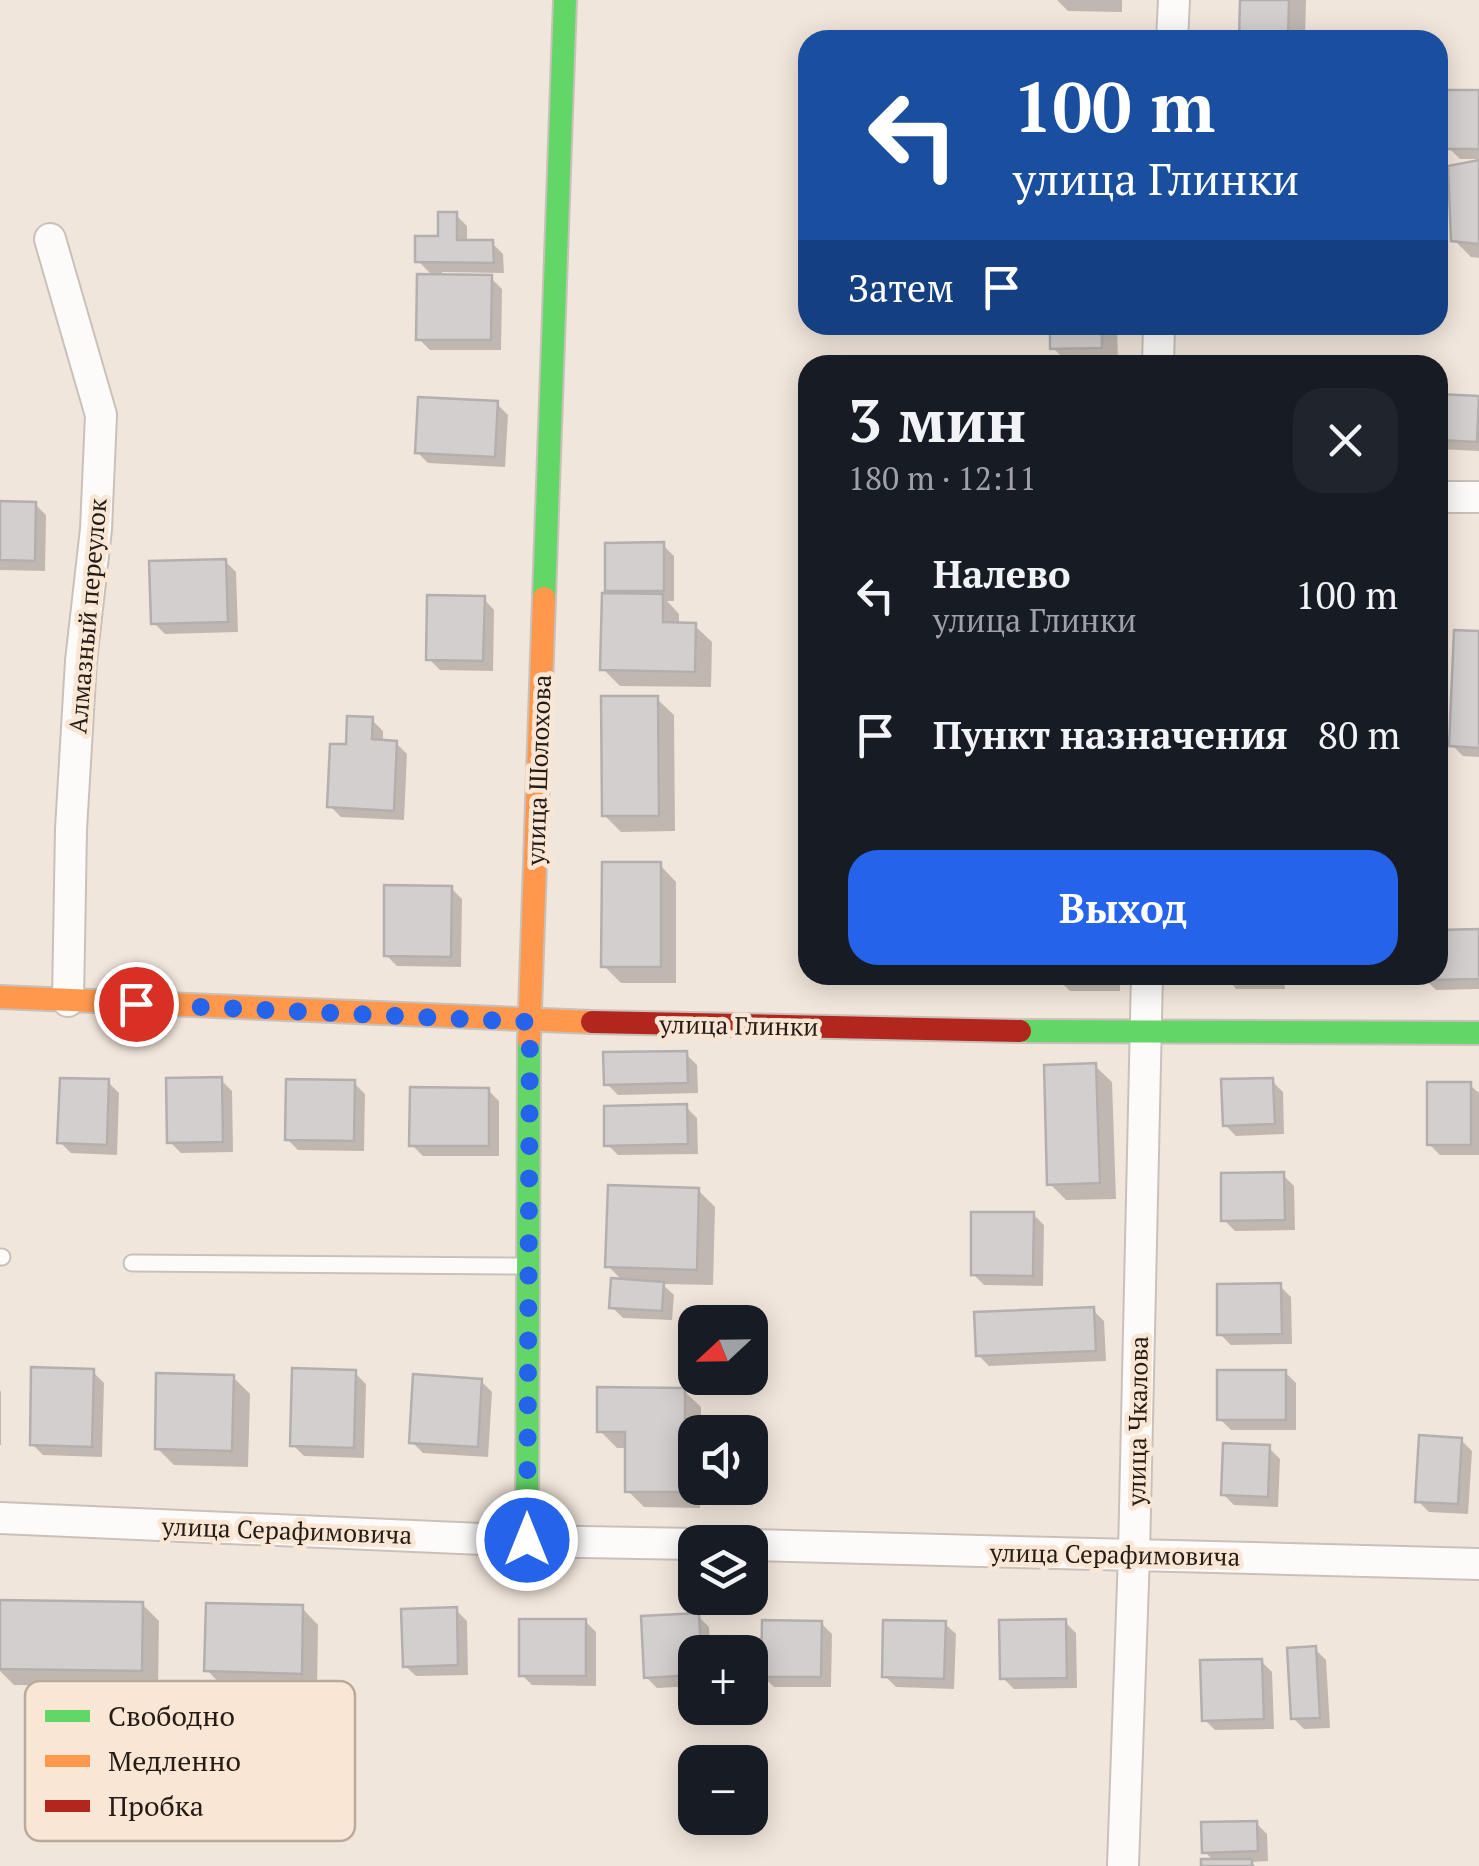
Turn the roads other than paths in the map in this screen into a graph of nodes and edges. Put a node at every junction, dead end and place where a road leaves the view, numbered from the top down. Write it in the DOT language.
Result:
graph roads {
  1 [pos="565,0"];
  2 [pos="1174,0"];
  3 [pos="1172,30"];
  4 [pos="50,239"];
  5 [pos="1448,496"];
  6 [pos="1479,496"];
  7 [pos="1147,985"];
  8 [pos="0,997"];
  9 [pos="68,1001"];
  10 [pos="530,1022"];
  11 [pos="1479,1033"];
  12 [pos="1146,1035"];
  13 [pos="132,1263"];
  14 [pos="528,1266"];
  15 [pos="0,1518"];
  16 [pos="527,1540"];
  17 [pos="678,1544"];
  18 [pos="768,1546"];
  19 [pos="1134,1554"];
  20 [pos="1479,1564"];
  21 [pos="1123,1866"];
  1 -- 10 [label="street, улица Шолохова"];
  2 -- 3 [label="street"];
  4 -- 9 [label="street, Алмазный переулок"];
  5 -- 6 [label="street"];
  7 -- 12 [label="street, улица Чкалова"];
  8 -- 9 [label="street, улица Глинки"];
  9 -- 10 [label="street, улица Глинки"];
  10 -- 12 [label="street, улица Глинки"];
  10 -- 14 [label="street, улица Шолохова"];
  11 -- 12 [label="street, улица Глинки"];
  12 -- 19 [label="street, улица Чкалова"];
  13 -- 14 [label="lane"];
  14 -- 16 [label="street, улица Шолохова"];
  15 -- 16 [label="street, улица Серафимовича"];
  16 -- 17 [label="street, улица Серафимовича"];
  18 -- 19 [label="street, улица Серафимовича"];
  19 -- 20 [label="street, улица Серафимовича"];
  19 -- 21 [label="street, улица Чкалова"];
}
